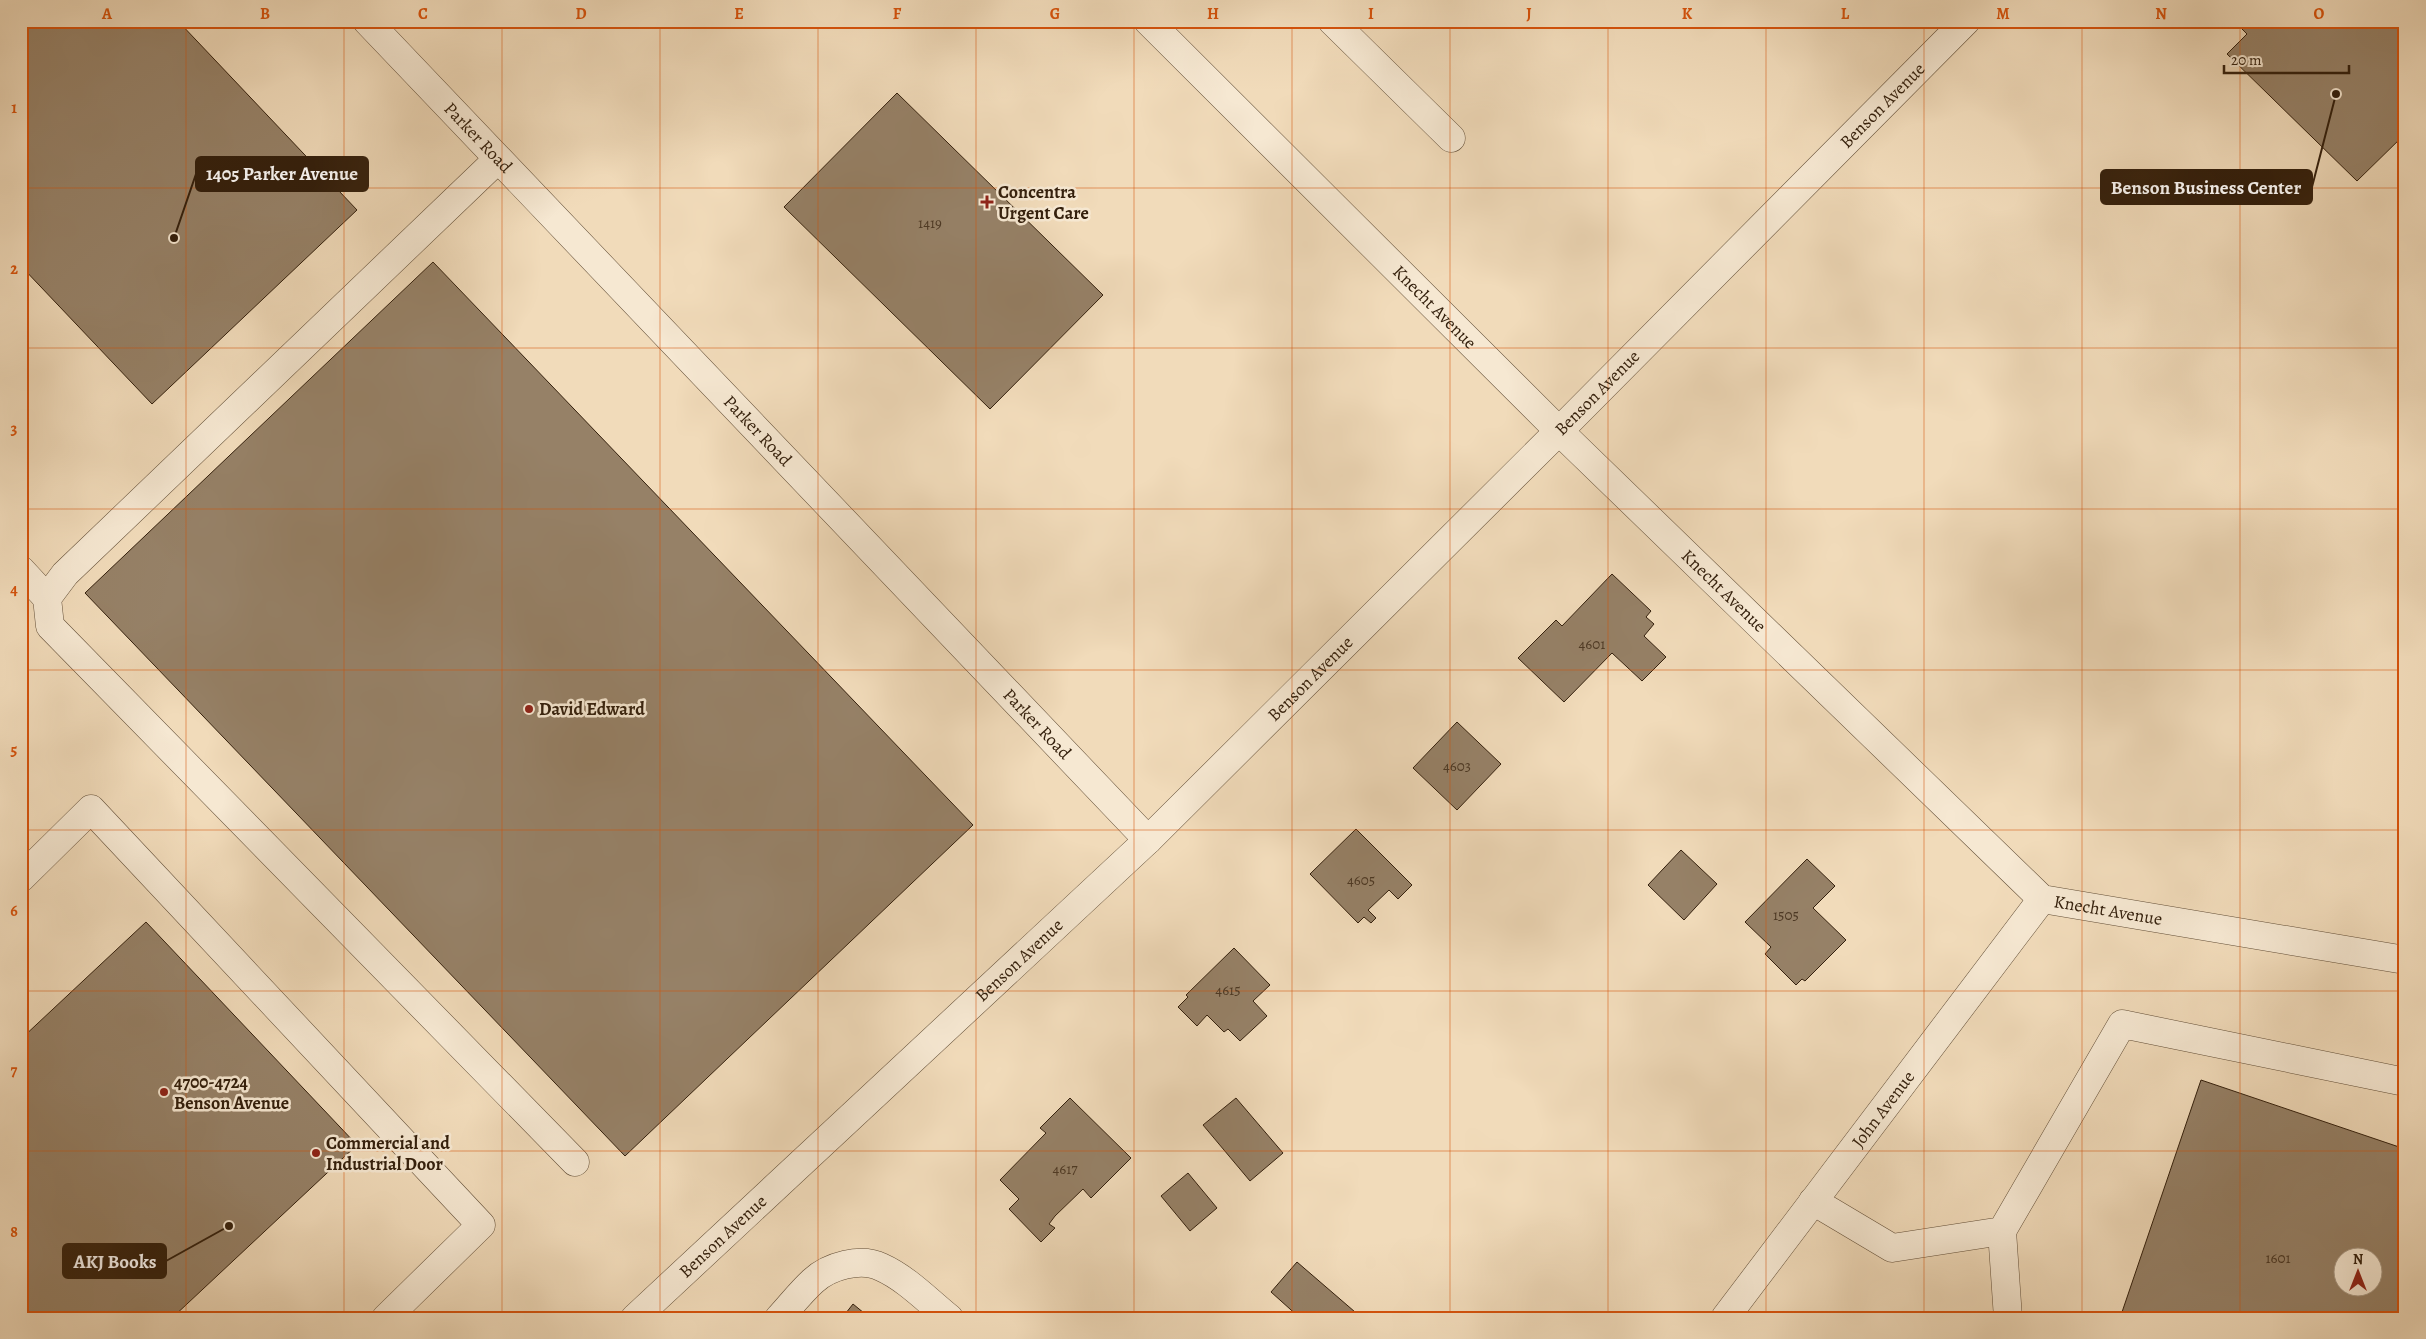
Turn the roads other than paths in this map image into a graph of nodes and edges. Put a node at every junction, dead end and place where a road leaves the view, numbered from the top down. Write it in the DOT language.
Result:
graph roads {
  1 [pos="367,21"];
  2 [pos="1148,21"];
  3 [pos="1332,21"];
  4 [pos="1966,21"];
  5 [pos="1452,138"];
  6 [pos="498,158"];
  7 [pos="1559,431"];
  8 [pos="21,570"];
  9 [pos="48,598"];
  10 [pos="1148,840"];
  11 [pos="21,878"];
  12 [pos="2042,899"];
  13 [pos="2405,960"];
  14 [pos="2405,1082"];
  15 [pos="575,1162"];
  16 [pos="1813,1201"];
  17 [pos="2002,1231"];
  18 [pos="1732,1314"];
  19 [pos="386,1318"];
  20 [pos="635,1318"];
  21 [pos="779,1318"];
  22 [pos="949,1318"];
  23 [pos="2008,1318"];
  1 -- 6 [label="street, Parker Road"];
  2 -- 7 [label="street, Knecht Avenue"];
  3 -- 5 [label="street"];
  4 -- 7 [label="street, Benson Avenue"];
  6 -- 9 [label="street"];
  6 -- 10 [label="street, Parker Road"];
  7 -- 10 [label="street, Benson Avenue"];
  7 -- 12 [label="street, Knecht Avenue"];
  8 -- 9 [label="street"];
  9 -- 15 [label="street"];
  10 -- 20 [label="street, Benson Avenue"];
  11 -- 19 [label="street"];
  12 -- 13 [label="street, Knecht Avenue"];
  12 -- 16 [label="street, John Avenue"];
  14 -- 17 [label="street"];
  16 -- 17 [label="street"];
  16 -- 18 [label="street, John Avenue"];
  17 -- 23 [label="street"];
  21 -- 22 [label="street"];
}
